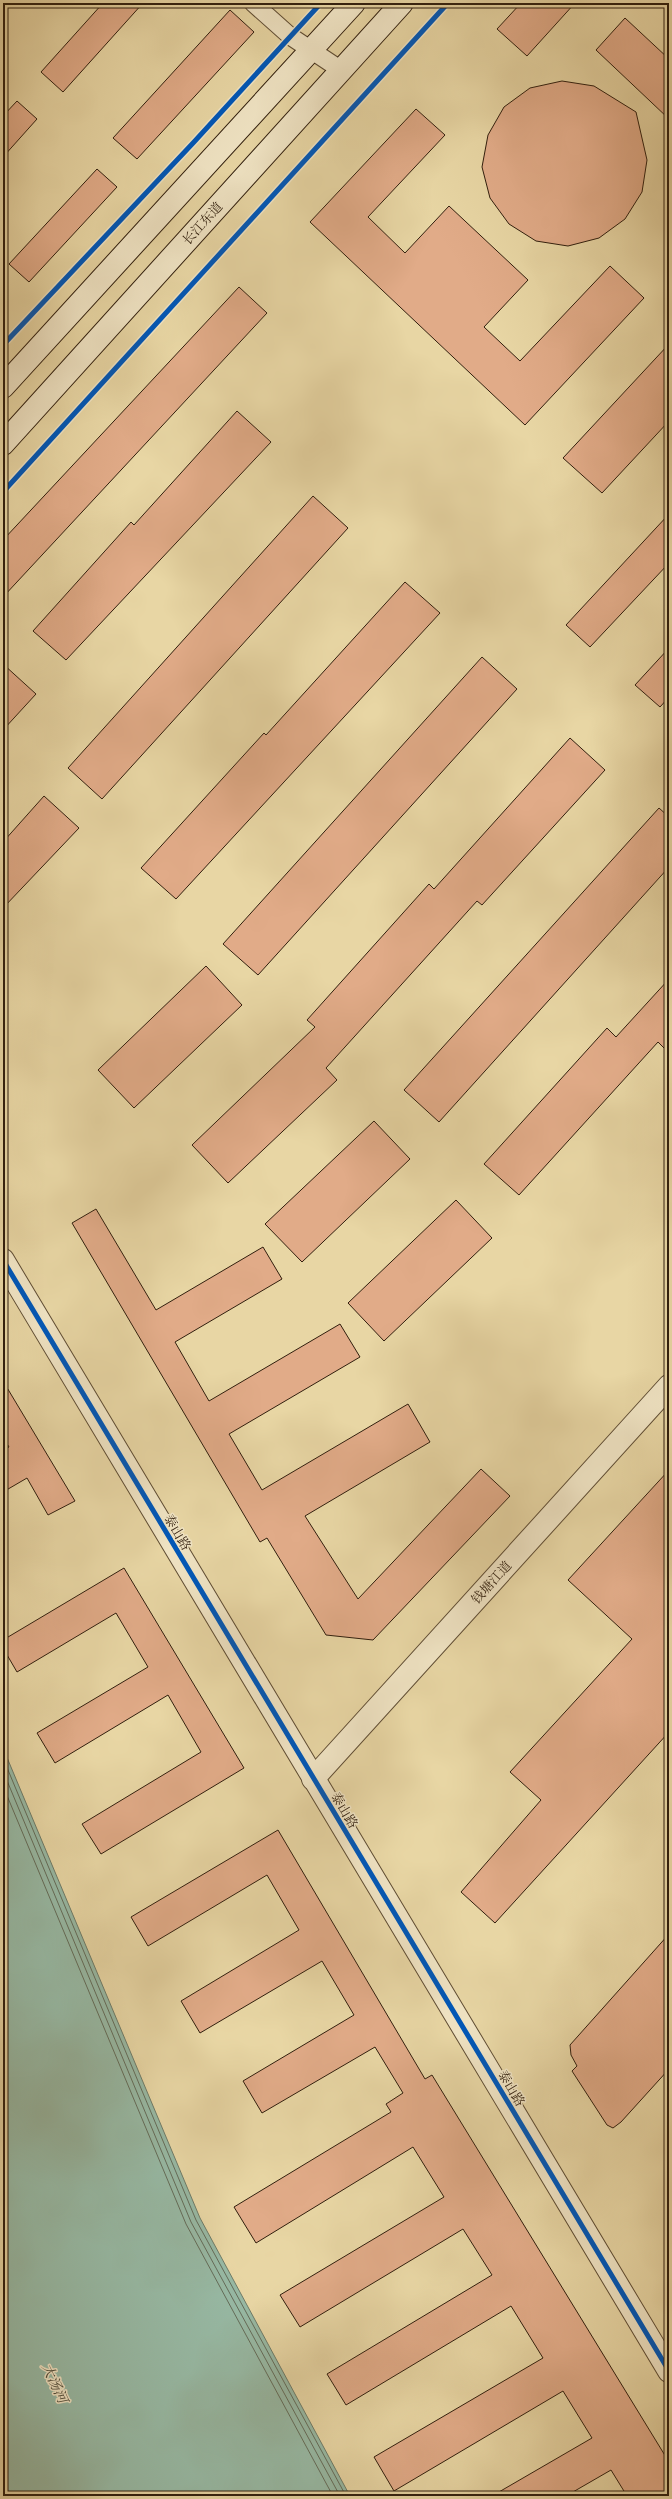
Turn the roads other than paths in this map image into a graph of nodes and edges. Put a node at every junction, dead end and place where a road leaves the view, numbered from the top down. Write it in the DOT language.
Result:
graph roads {
  1 [pos="253,3"];
  2 [pos="354,3"];
  3 [pos="402,3"];
  4 [pos="311,50"];
  5 [pos="340,70"];
  6 [pos="3,387"];
  7 [pos="3,444"];
  8 [pos="3,1260"];
  9 [pos="669,1386"];
  10 [pos="313,1779"];
  11 [pos="669,2371"];
  1 -- 4 [label="street"];
  2 -- 4 [label="street"];
  3 -- 5 [label="street, 长江东道"];
  4 -- 5 [label="street"];
  4 -- 6 [label="street"];
  5 -- 7 [label="street, 长江东道"];
  8 -- 10 [label="street, 泰山路"];
  9 -- 10 [label="street, 钱塘江道"];
  10 -- 11 [label="street, 泰山路"];
}
